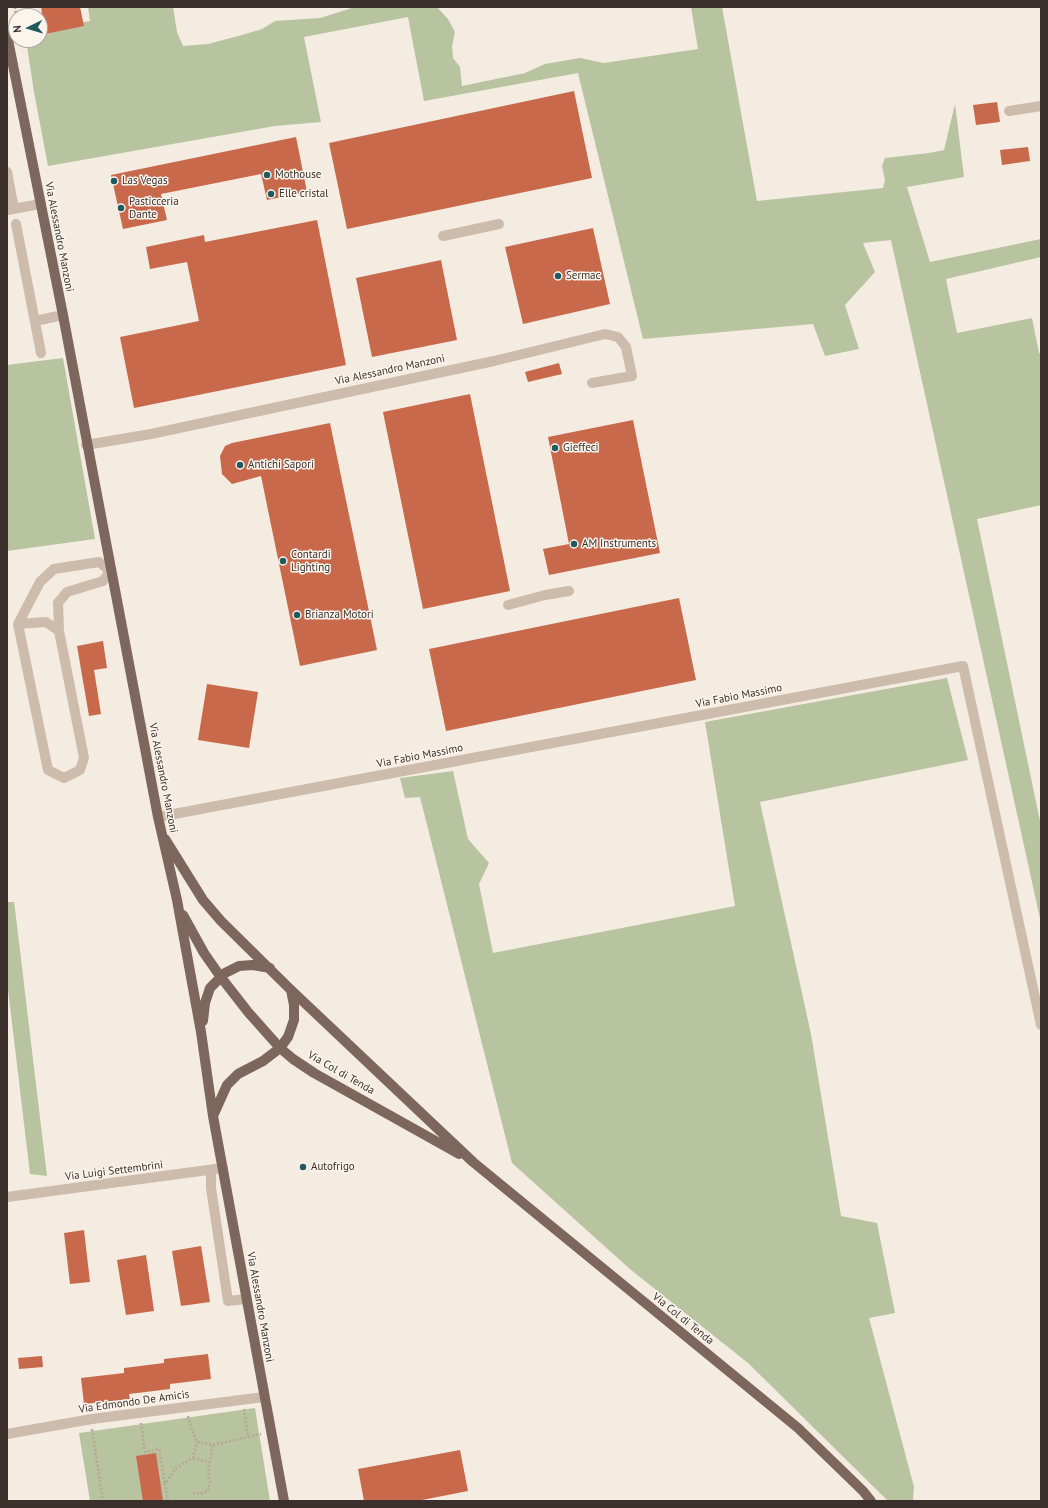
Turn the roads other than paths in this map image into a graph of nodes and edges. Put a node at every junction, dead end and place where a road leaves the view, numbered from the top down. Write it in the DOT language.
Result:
graph roads {
  1 [pos="7,35"];
  2 [pos="7,38"];
  3 [pos="1041,106"];
  4 [pos="1008,111"];
  5 [pos="7,172"];
  6 [pos="40,204"];
  7 [pos="10,209"];
  8 [pos="16,224"];
  9 [pos="499,224"];
  10 [pos="443,236"];
  11 [pos="63,315"];
  12 [pos="35,321"];
  13 [pos="41,353"];
  14 [pos="592,383"];
  15 [pos="86,445"];
  16 [pos="110,571"];
  17 [pos="569,591"];
  18 [pos="508,606"];
  19 [pos="18,624"];
  20 [pos="58,631"];
  21 [pos="158,817"];
  22 [pos="161,833"];
  23 [pos="177,900"];
  24 [pos="270,968"];
  25 [pos="220,976"];
  26 [pos="291,990"];
  27 [pos="1041,1025"];
  28 [pos="201,1032"];
  29 [pos="280,1048"];
  30 [pos="213,1116"];
  31 [pos="473,1162"];
  32 [pos="223,1168"];
  33 [pos="211,1170"];
  34 [pos="7,1197"];
  35 [pos="246,1299"];
  36 [pos="264,1397"];
  37 [pos="7,1434"];
  38 [pos="284,1501"];
  39 [pos="871,1501"];
  1 -- 2 [label="main road, Via Alessandro Manzoni"];
  2 -- 6 [label="main road, Via Alessandro Manzoni"];
  3 -- 4 [label="street"];
  5 -- 7 [label="street"];
  6 -- 7 [label="street"];
  6 -- 11 [label="main road, Via Alessandro Manzoni"];
  8 -- 12 [label="street"];
  9 -- 10 [label="street"];
  11 -- 12 [label="street"];
  11 -- 15 [label="main road, Via Alessandro Manzoni"];
  12 -- 13 [label="street"];
  14 -- 15 [label="street, Via Alessandro Manzoni"];
  15 -- 16 [label="main road, Via Alessandro Manzoni"];
  16 -- 19 [label="street"];
  16 -- 20 [label="street"];
  16 -- 21 [label="main road, Via Alessandro Manzoni"];
  17 -- 18 [label="street"];
  19 -- 20 [label="street"];
  19 -- 20 [label="street"];
  21 -- 22 [label="main road, Via Alessandro Manzoni"];
  21 -- 27 [label="street, Via Fabio Massimo"];
  22 -- 23 [label="main road, Via Alessandro Manzoni"];
  22 -- 24 [label="main road, Via Col di Tenda"];
  23 -- 25 [label="main road, Via Col di Tenda"];
  23 -- 28 [label="main road, Via Alessandro Manzoni"];
  24 -- 25 [label="main road"];
  24 -- 26 [label="main road, Via Col di Tenda"];
  25 -- 28 [label="main road"];
  25 -- 29 [label="main road, Via Col di Tenda"];
  26 -- 29 [label="main road"];
  26 -- 31 [label="main road, Via Col di Tenda"];
  28 -- 30 [label="main road, Via Alessandro Manzoni"];
  29 -- 30 [label="main road"];
  29 -- 31 [label="main road, Via Col di Tenda"];
  30 -- 32 [label="main road, Via Alessandro Manzoni"];
  31 -- 39 [label="main road, Via Col di Tenda"];
  32 -- 33 [label="street, Via Luigi Settembrini"];
  32 -- 35 [label="main road, Via Alessandro Manzoni"];
  33 -- 34 [label="street, Via Luigi Settembrini"];
  33 -- 35 [label="street"];
  35 -- 36 [label="main road, Via Alessandro Manzoni"];
  36 -- 37 [label="street, Via Edmondo De Amicis"];
  36 -- 38 [label="main road, Via Alessandro Manzoni"];
}
